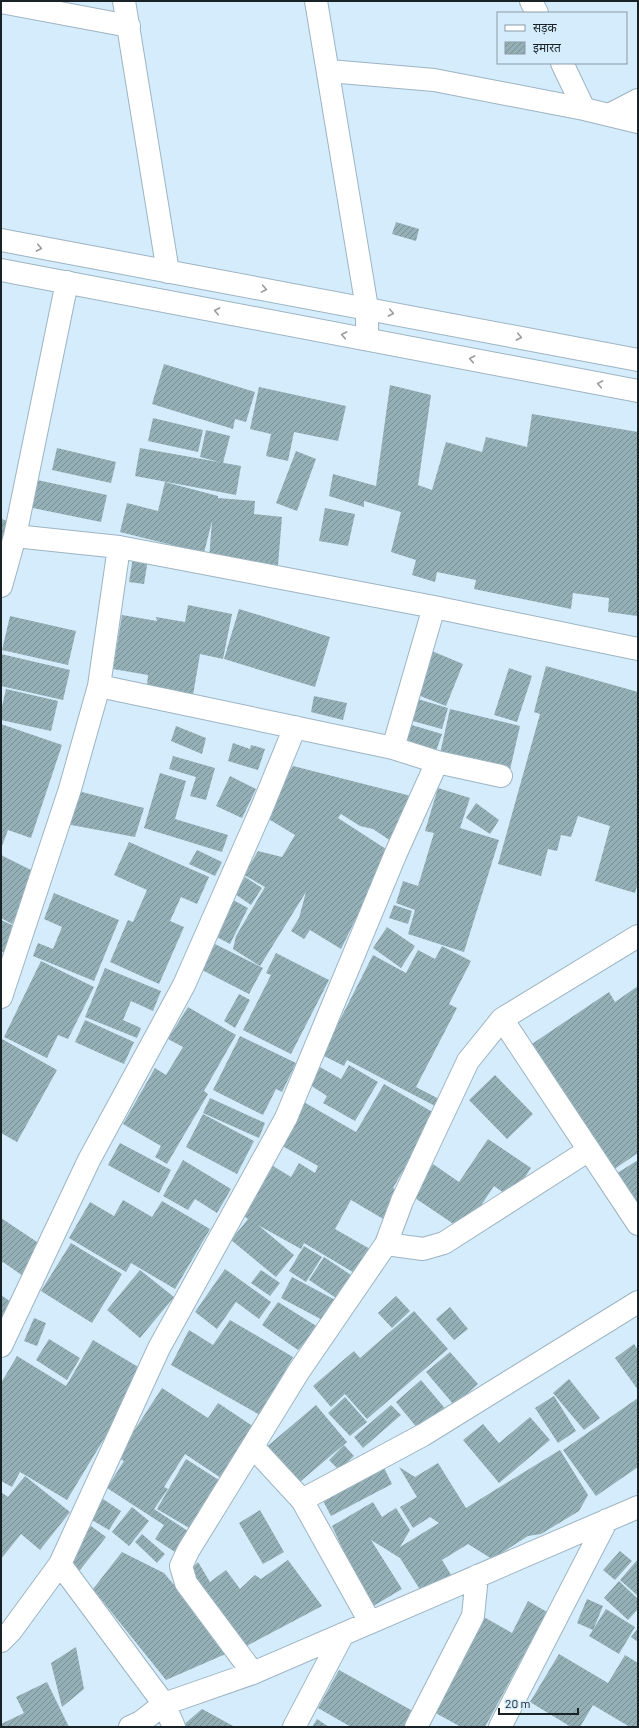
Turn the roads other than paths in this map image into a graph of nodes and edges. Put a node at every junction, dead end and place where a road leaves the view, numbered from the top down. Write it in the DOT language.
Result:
graph roads {
  1 [pos="124,1"];
  2 [pos="316,1"];
  3 [pos="531,1"];
  4 [pos="1,2"];
  5 [pos="536,12"];
  6 [pos="129,26"];
  7 [pos="562,64"];
  8 [pos="329,71"];
  9 [pos="638,100"];
  10 [pos="584,109"];
  11 [pos="609,115"];
  12 [pos="638,122"];
  13 [pos="1,240"];
  14 [pos="1,270"];
  15 [pos="168,272"];
  16 [pos="67,282"];
  17 [pos="367,308"];
  18 [pos="367,339"];
  19 [pos="638,360"];
  20 [pos="638,391"];
  21 [pos="15,536"];
  22 [pos="119,547"];
  23 [pos="1,586"];
  24 [pos="434,607"];
  25 [pos="638,649"];
  26 [pos="99,686"];
  27 [pos="295,727"];
  28 [pos="393,748"];
  29 [pos="437,762"];
  30 [pos="501,776"];
  31 [pos="638,936"];
  32 [pos="1,997"];
  33 [pos="502,1019"];
  34 [pos="589,1150"];
  35 [pos="638,1224"];
  36 [pos="386,1244"];
  37 [pos="638,1302"];
  38 [pos="1,1346"];
  39 [pos="253,1446"];
  40 [pos="302,1500"];
  41 [pos="638,1507"];
  42 [pos="607,1520"];
  43 [pos="60,1564"];
  44 [pos="477,1576"];
  45 [pos="370,1622"];
  46 [pos="343,1634"];
  47 [pos="1,1641"];
  48 [pos="253,1673"];
  49 [pos="164,1704"];
  50 [pos="136,1725"];
  51 [pos="174,1727"];
  52 [pos="294,1727"];
  53 [pos="416,1727"];
  54 [pos="500,1727"];
  1 -- 6 [label="street"];
  2 -- 8 [label="street"];
  3 -- 5 [label="street"];
  4 -- 6 [label="street"];
  6 -- 15 [label="street"];
  7 -- 10 [label="street"];
  8 -- 10 [label="street"];
  8 -- 17 [label="street"];
  9 -- 11 [label="street"];
  10 -- 11 [label="street"];
  11 -- 12 [label="street"];
  13 -- 15 [label="street, one-way"];
  14 -- 16 [label="street"];
  15 -- 17 [label="street, one-way"];
  18 -- 16 [label="street, one-way"];
  16 -- 21 [label="street"];
  17 -- 18 [label="street"];
  17 -- 19 [label="street, one-way"];
  20 -- 18 [label="street, one-way"];
  21 -- 22 [label="street"];
  21 -- 23 [label="street"];
  22 -- 24 [label="street"];
  22 -- 26 [label="street"];
  24 -- 25 [label="street"];
  24 -- 28 [label="street"];
  26 -- 27 [label="street"];
  26 -- 32 [label="street"];
  27 -- 28 [label="street"];
  27 -- 38 [label="street"];
  28 -- 29 [label="street"];
  29 -- 30 [label="street"];
  29 -- 43 [label="street"];
  31 -- 33 [label="street"];
  33 -- 34 [label="street"];
  33 -- 36 [label="street"];
  34 -- 35 [label="street"];
  34 -- 36 [label="street"];
  36 -- 39 [label="street"];
  37 -- 40 [label="street"];
  39 -- 40 [label="street"];
  39 -- 48 [label="street"];
  40 -- 45 [label="street"];
  41 -- 42 [label="street"];
  42 -- 44 [label="street"];
  42 -- 54 [label="street"];
  43 -- 47 [label="street"];
  43 -- 49 [label="street"];
  44 -- 45 [label="street"];
  44 -- 53 [label="street"];
  45 -- 46 [label="street"];
  46 -- 48 [label="street"];
  46 -- 52 [label="street"];
  48 -- 49 [label="street"];
  49 -- 50 [label="street"];
  49 -- 51 [label="street"];
}
